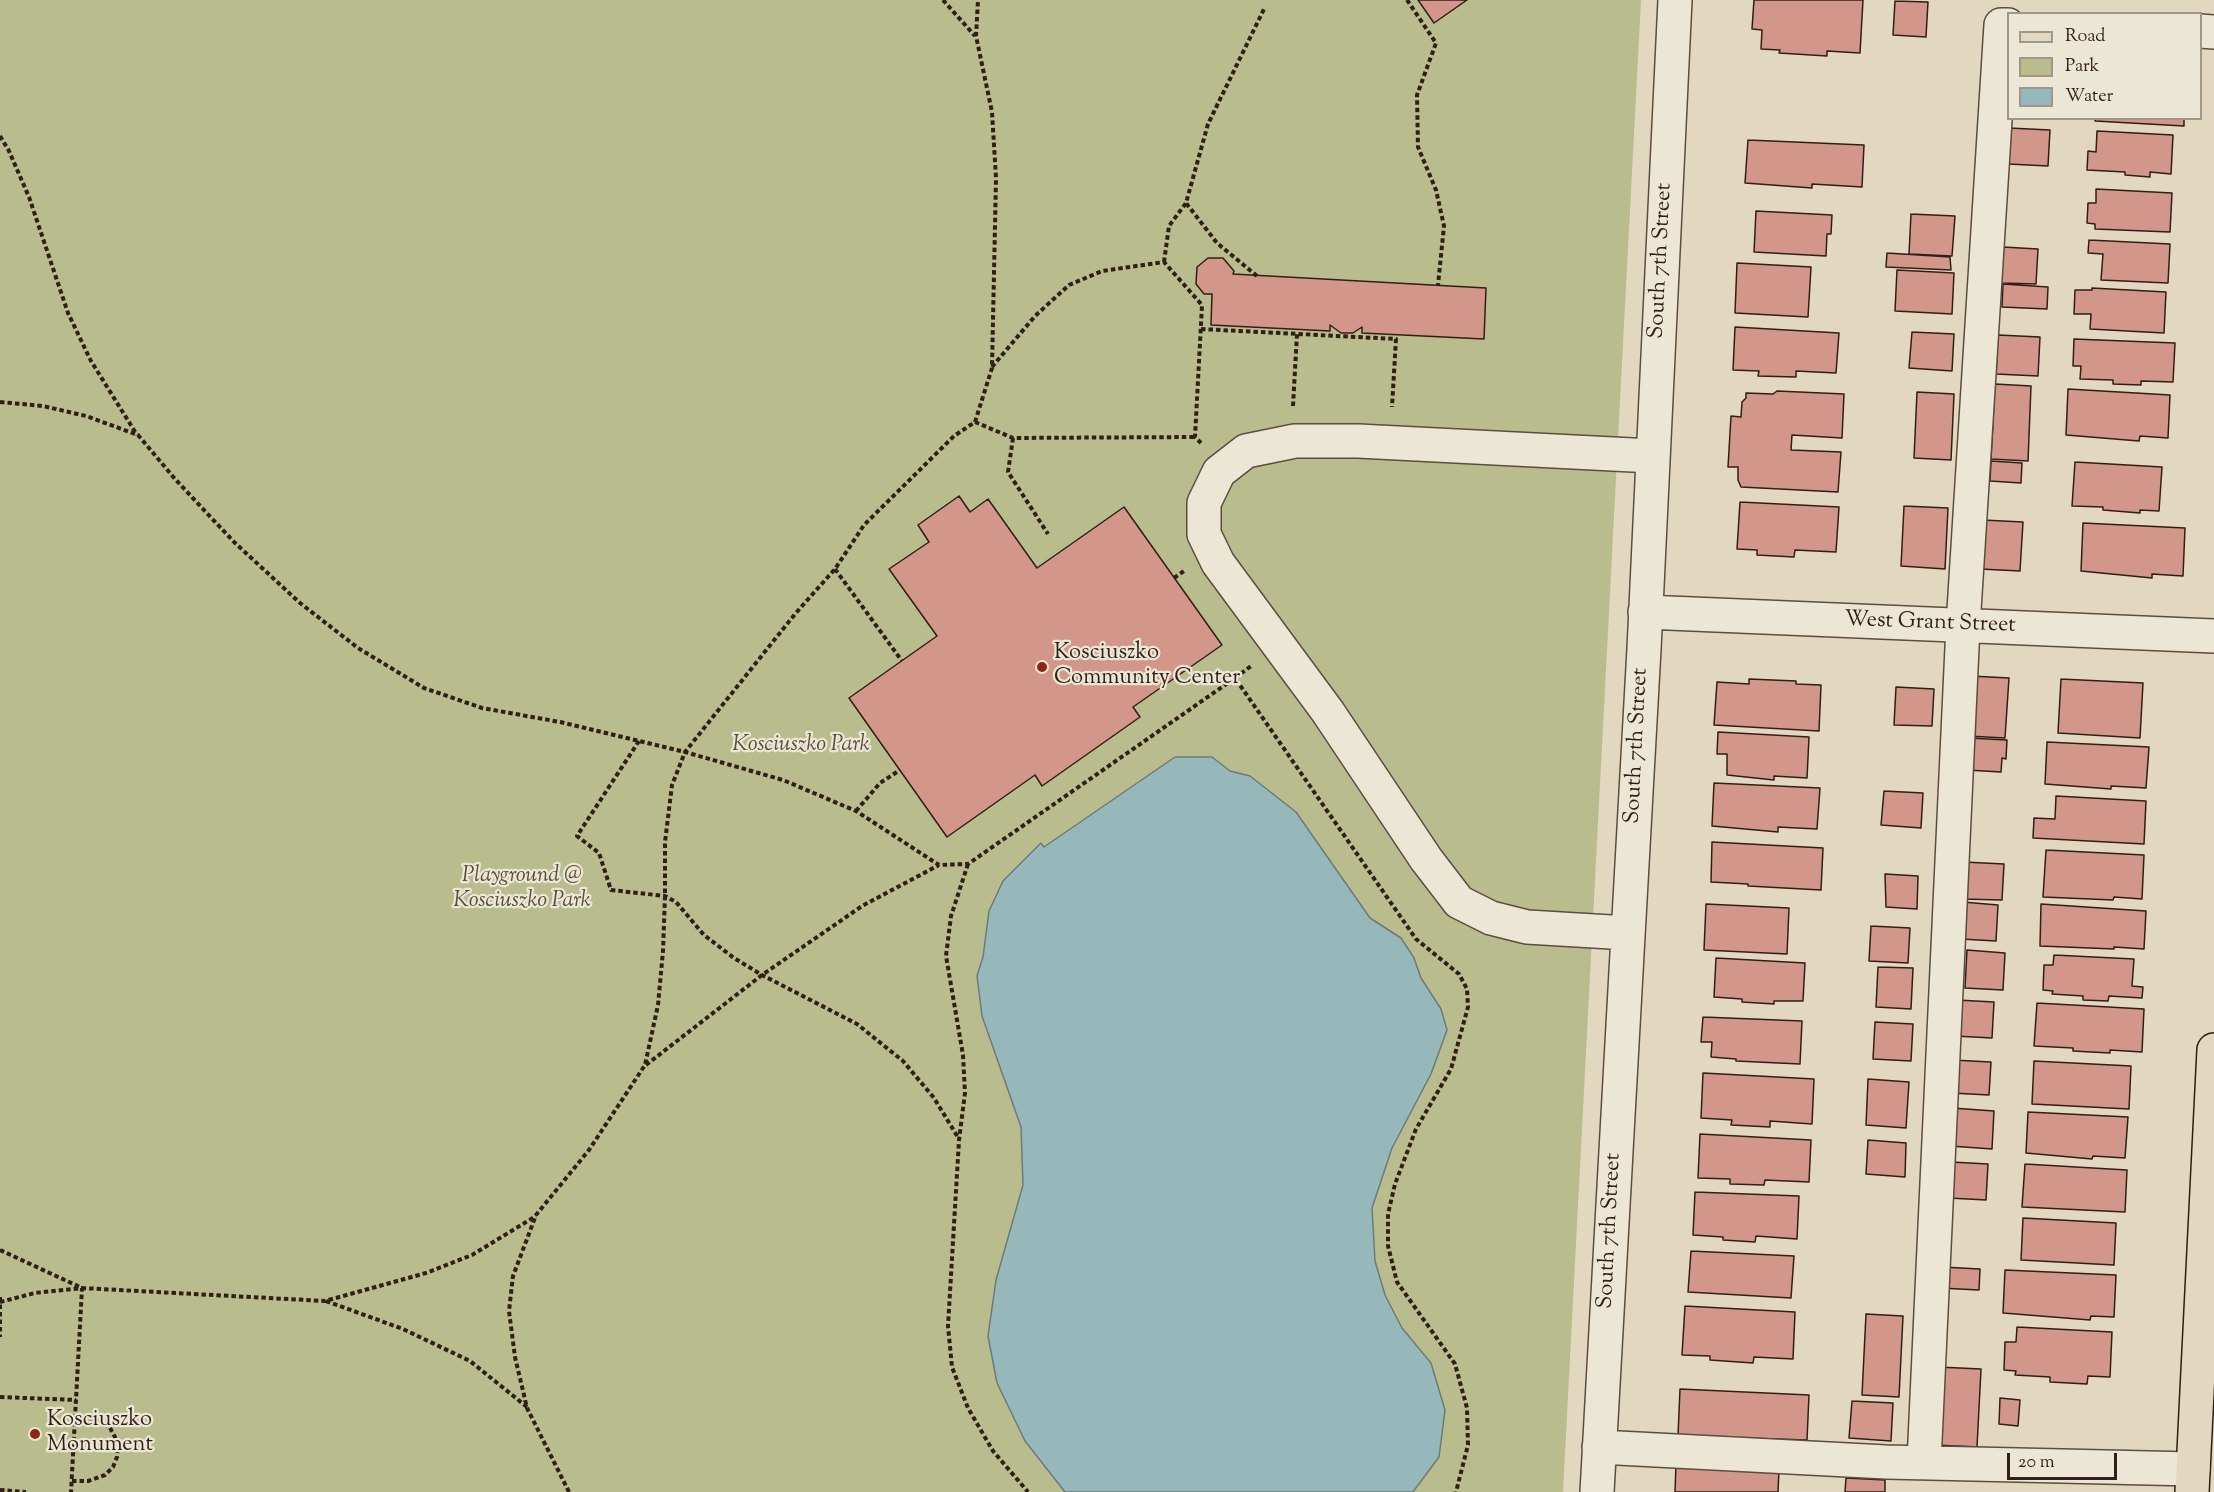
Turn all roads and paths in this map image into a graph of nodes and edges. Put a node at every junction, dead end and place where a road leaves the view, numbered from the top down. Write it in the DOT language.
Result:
graph roads {
  1 [pos="943,0"];
  2 [pos="978,0"];
  3 [pos="1407,0"];
  4 [pos="1675,0"];
  5 [pos="1264,9"];
  6 [pos="2007,25"];
  7 [pos="975,36"];
  8 [pos="0,136"];
  9 [pos="1186,204"];
  10 [pos="1164,262"];
  11 [pos="1257,276"];
  12 [pos="1438,285"];
  13 [pos="1201,329"];
  14 [pos="1297,334"];
  15 [pos="992,368"];
  16 [pos="0,402"];
  17 [pos="1393,404"];
  18 [pos="1292,412"];
  19 [pos="975,422"];
  20 [pos="138,435"];
  21 [pos="1195,437"];
  22 [pos="1013,438"];
  23 [pos="1202,444"];
  24 [pos="1652,456"];
  25 [pos="1048,534"];
  26 [pos="835,568"];
  27 [pos="1645,612"];
  28 [pos="1963,626"];
  29 [pos="2214,636"];
  30 [pos="902,661"];
  31 [pos="639,741"];
  32 [pos="685,752"];
  33 [pos="900,770"];
  34 [pos="856,811"];
  35 [pos="968,864"];
  36 [pos="939,865"];
  37 [pos="665,896"];
  38 [pos="1628,933"];
  39 [pos="762,975"];
  40 [pos="2214,1050"];
  41 [pos="645,1065"];
  42 [pos="959,1140"];
  43 [pos="537,1215"];
  44 [pos="0,1250"];
  45 [pos="2208,1287"];
  46 [pos="82,1288"];
  47 [pos="0,1300"];
  48 [pos="326,1301"];
  49 [pos="0,1337"];
  50 [pos="0,1397"];
  51 [pos="76,1400"];
  52 [pos="527,1408"];
  53 [pos="75,1417"];
  54 [pos="1599,1448"];
  55 [pos="1924,1462"];
  56 [pos="72,1481"];
  57 [pos="2192,1481"];
  58 [pos="0,1490"];
  59 [pos="26,1492"];
  60 [pos="71,1492"];
  61 [pos="569,1492"];
  62 [pos="1028,1492"];
  63 [pos="1456,1492"];
  64 [pos="1597,1492"];
  1 -- 7 [label="path"];
  2 -- 7 [label="path"];
  3 -- 12 [label="path"];
  4 -- 24 [label="street, South 7th Street"];
  5 -- 9 [label="path"];
  6 -- 28 [label="street"];
  7 -- 15 [label="path"];
  8 -- 20 [label="path"];
  9 -- 10 [label="path"];
  9 -- 11 [label="path"];
  10 -- 13 [label="path"];
  10 -- 15 [label="path"];
  13 -- 14 [label="path"];
  13 -- 21 [label="path"];
  14 -- 17 [label="path"];
  14 -- 18 [label="path"];
  15 -- 19 [label="path"];
  16 -- 20 [label="path"];
  19 -- 22 [label="path"];
  19 -- 26 [label="path"];
  20 -- 31 [label="path"];
  21 -- 22 [label="path"];
  21 -- 23 [label="path"];
  22 -- 25 [label="path"];
  24 -- 27 [label="street, South 7th Street"];
  24 -- 38 [label="street"];
  26 -- 30 [label="path"];
  26 -- 32 [label="path"];
  27 -- 28 [label="street, West Grant Street"];
  27 -- 38 [label="street, South 7th Street"];
  28 -- 29 [label="street, West Grant Street"];
  28 -- 55 [label="street"];
  31 -- 32 [label="path"];
  31 -- 37 [label="path"];
  32 -- 34 [label="path"];
  32 -- 37 [label="path"];
  33 -- 34 [label="path"];
  34 -- 36 [label="path"];
  35 -- 36 [label="path"];
  35 -- 42 [label="path"];
  35 -- 63 [label="path"];
  36 -- 39 [label="path"];
  37 -- 39 [label="path"];
  37 -- 41 [label="path"];
  38 -- 54 [label="street, South 7th Street"];
  39 -- 41 [label="path"];
  39 -- 42 [label="path"];
  40 -- 45 [label="main road"];
  41 -- 43 [label="path"];
  42 -- 62 [label="path"];
  43 -- 48 [label="path"];
  43 -- 52 [label="path"];
  44 -- 46 [label="path"];
  45 -- 57 [label="main road"];
  46 -- 47 [label="path"];
  46 -- 48 [label="path"];
  46 -- 51 [label="path"];
  47 -- 49 [label="path"];
  48 -- 52 [label="path"];
  50 -- 51 [label="path"];
  51 -- 53 [label="path"];
  52 -- 61 [label="path"];
  53 -- 56 [label="path"];
  53 -- 56 [label="path"];
  54 -- 55 [label="street"];
  54 -- 64 [label="street, South 7th Street"];
  55 -- 57 [label="street"];
  56 -- 60 [label="path"];
  58 -- 59 [label="path"];
}
